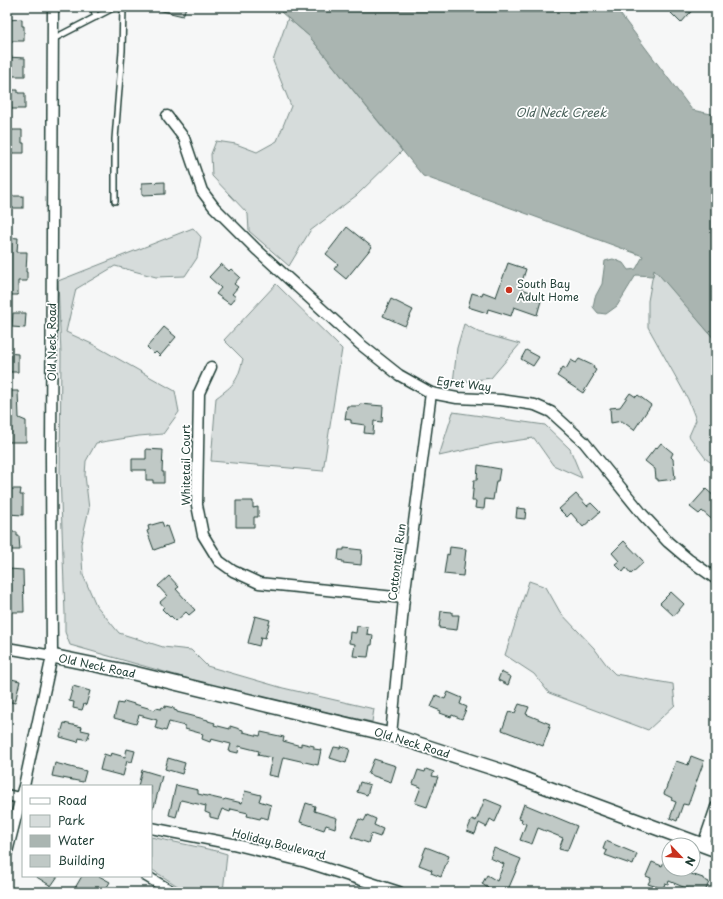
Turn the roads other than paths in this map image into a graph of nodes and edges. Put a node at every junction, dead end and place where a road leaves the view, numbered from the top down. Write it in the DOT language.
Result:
graph roads {
  1 [pos="53,7"];
  2 [pos="93,7"];
  3 [pos="115,7"];
  4 [pos="123,7"];
  5 [pos="96,17"];
  6 [pos="53,39"];
  7 [pos="167,116"];
  8 [pos="115,201"];
  9 [pos="211,367"];
  10 [pos="431,393"];
  11 [pos="716,579"];
  12 [pos="404,598"];
  13 [pos="7,648"];
  14 [pos="52,656"];
  15 [pos="391,735"];
  16 [pos="24,785"];
  17 [pos="7,795"];
  18 [pos="22,796"];
  19 [pos="716,806"];
  20 [pos="152,828"];
  21 [pos="703,845"];
  22 [pos="716,850"];
  23 [pos="7,852"];
  24 [pos="148,877"];
  25 [pos="173,892"];
  26 [pos="399,892"];
  1 -- 6 [label="street, Old Neck Road"];
  2 -- 5 [label="lane"];
  3 -- 5 [label="lane"];
  4 -- 8 [label="lane"];
  5 -- 6 [label="lane"];
  6 -- 14 [label="street, Old Neck Road"];
  7 -- 10 [label="street, Egret Way"];
  9 -- 12 [label="street, Whitetail Court"];
  10 -- 11 [label="street, Egret Way"];
  10 -- 12 [label="street, Cottontail Run"];
  12 -- 15 [label="street, Cottontail Run"];
  13 -- 14 [label="street"];
  14 -- 15 [label="street, Old Neck Road"];
  14 -- 16 [label="street"];
  15 -- 21 [label="street, Old Neck Road"];
  17 -- 18 [label="street"];
  18 -- 23 [label="street"];
  19 -- 21 [label="street"];
  20 -- 26 [label="street, Holiday Boulevard"];
  21 -- 22 [label="street, Old Neck Road"];
  24 -- 25 [label="street"];
}
